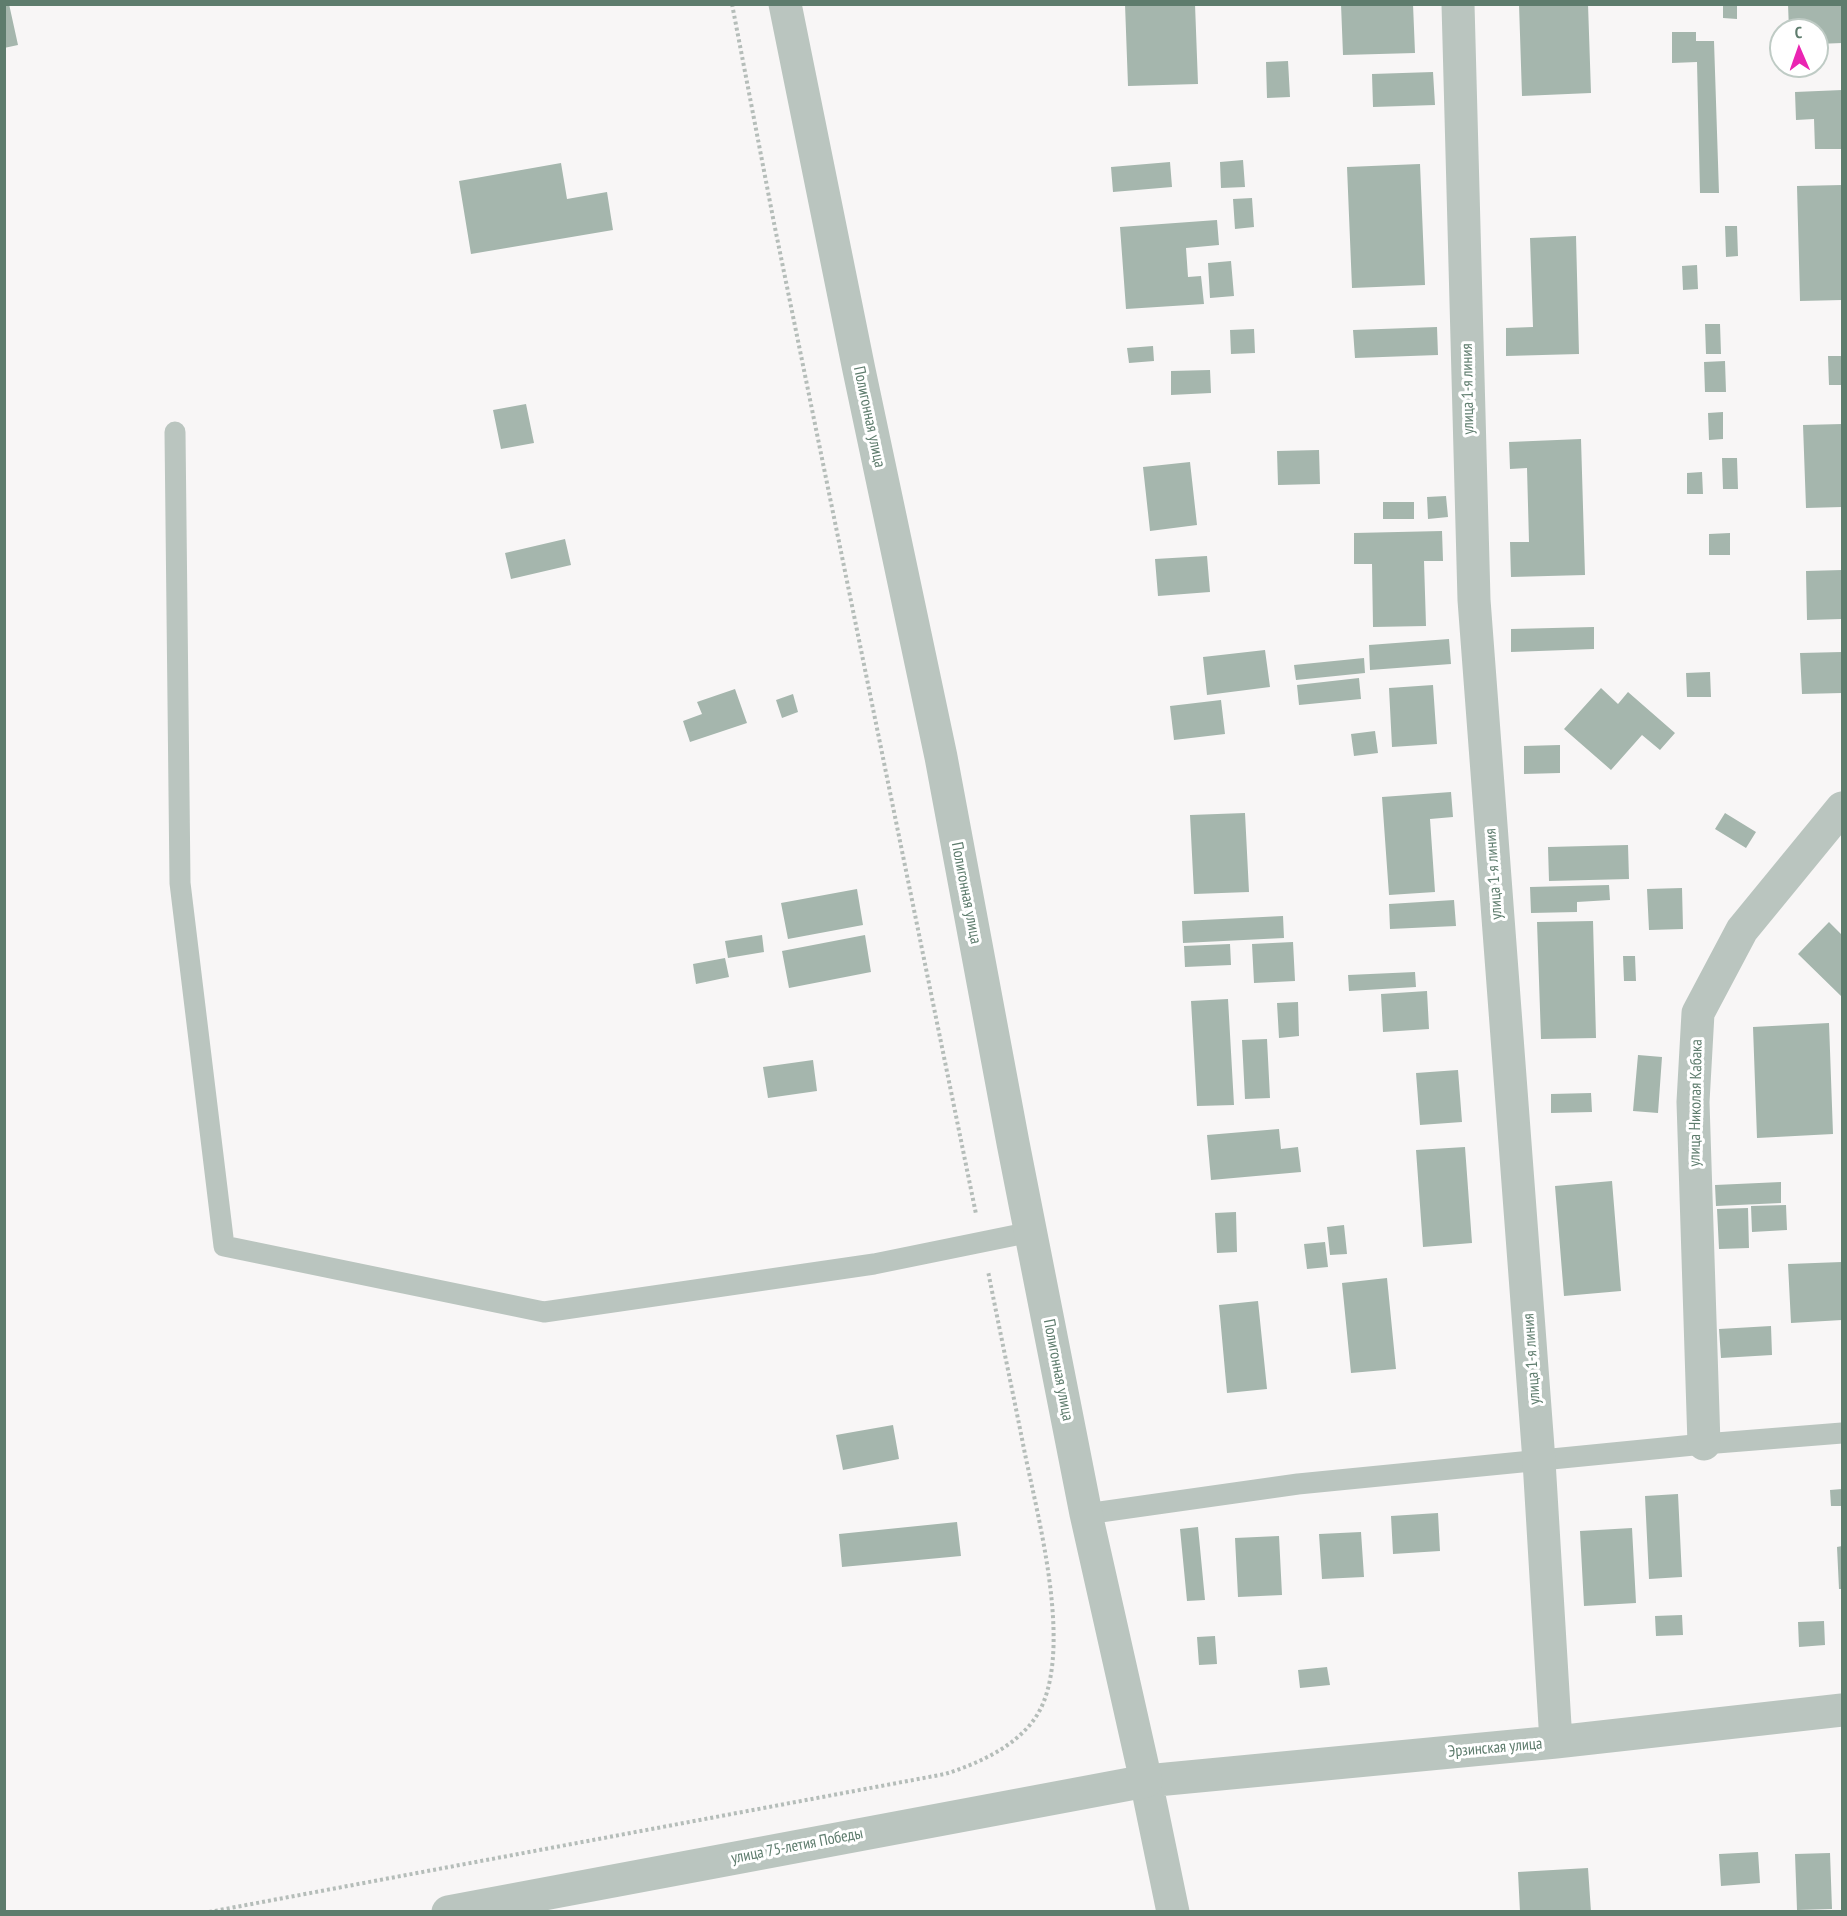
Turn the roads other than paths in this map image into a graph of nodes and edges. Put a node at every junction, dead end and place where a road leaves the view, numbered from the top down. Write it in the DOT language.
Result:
graph roads {
  1 [pos="785,4"];
  2 [pos="1458,4"];
  3 [pos="175,432"];
  4 [pos="1842,808"];
  5 [pos="1031,1232"];
  6 [pos="1842,1433"];
  7 [pos="1704,1444"];
  8 [pos="1539,1461"];
  9 [pos="1086,1514"];
  10 [pos="1842,1710"];
  11 [pos="1556,1742"];
  12 [pos="1146,1781"];
  13 [pos="448,1911"];
  14 [pos="1173,1911"];
  1 -- 5 [label="street, Полигонная улица"];
  2 -- 8 [label="street, улица 1-я линия"];
  3 -- 5 [label="lane"];
  4 -- 7 [label="street, улица Николая Кабака"];
  5 -- 9 [label="street, Полигонная улица"];
  6 -- 7 [label="lane"];
  7 -- 8 [label="lane"];
  8 -- 9 [label="lane"];
  8 -- 11 [label="street, улица 1-я линия"];
  9 -- 12 [label="street, Полигонная улица"];
  10 -- 11 [label="street, Эрзинская улица"];
  11 -- 12 [label="street, Эрзинская улица"];
  12 -- 13 [label="street, улица 75-летия Победы"];
  12 -- 14 [label="street, Полигонная улица"];
}
